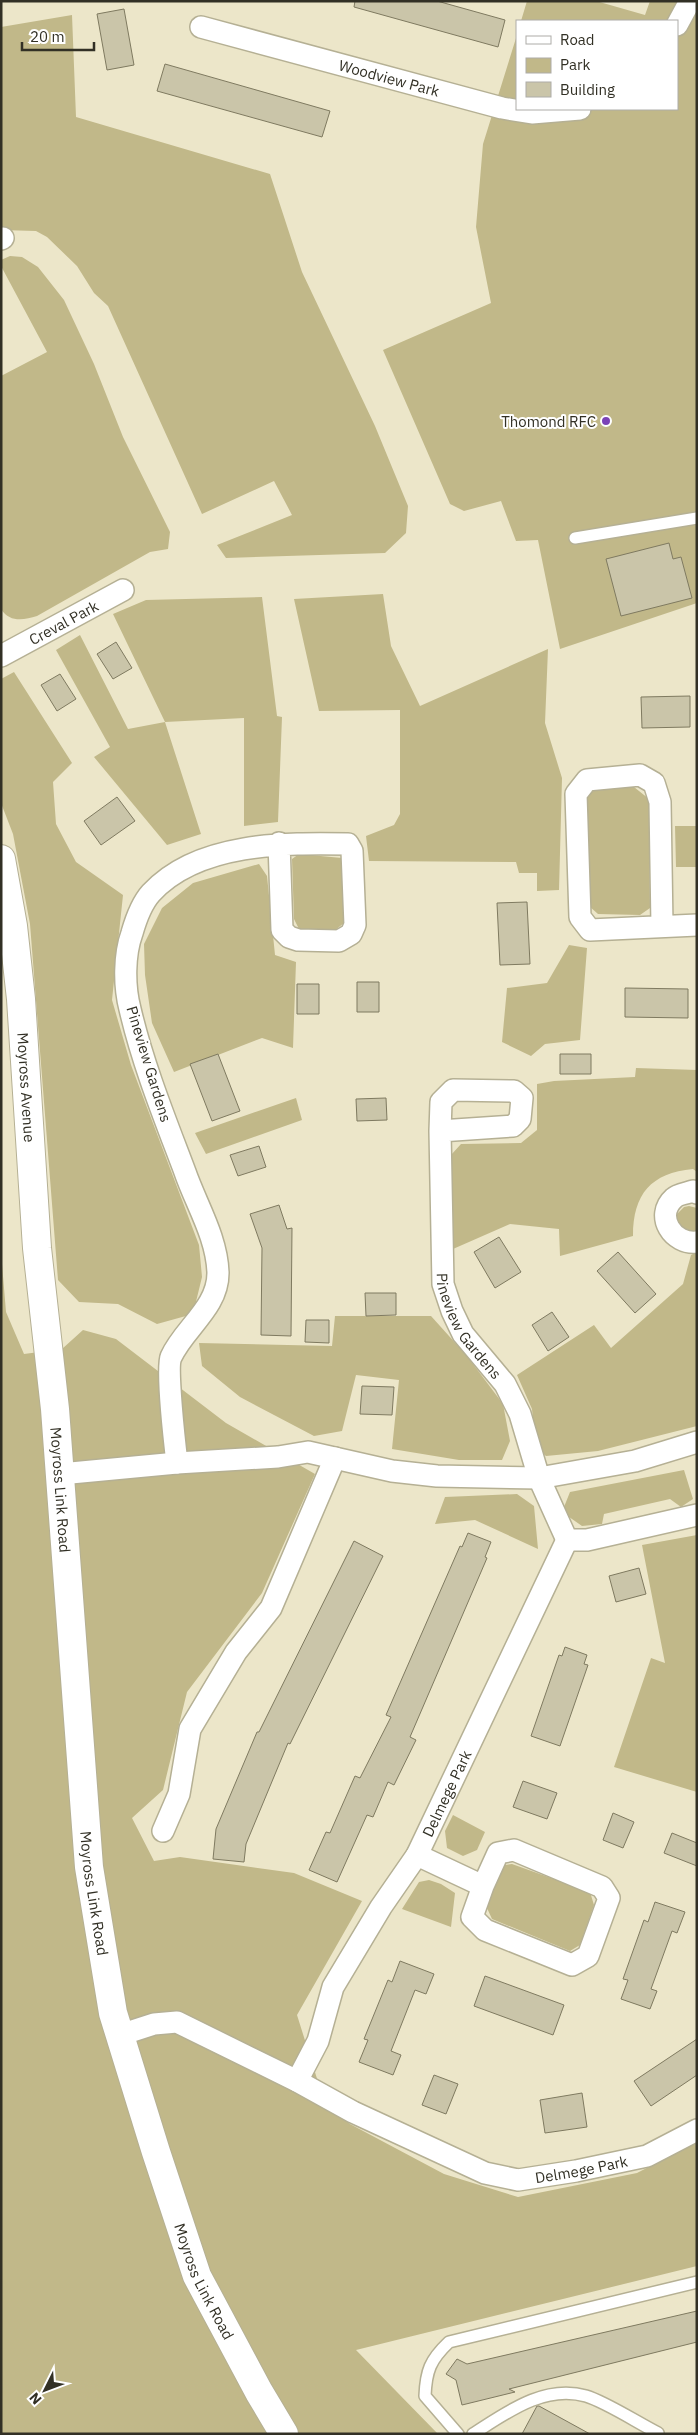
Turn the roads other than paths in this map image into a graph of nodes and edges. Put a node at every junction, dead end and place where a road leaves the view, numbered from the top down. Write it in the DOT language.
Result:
graph roads {
  1 [pos="690,1"];
  2 [pos="678,23"];
  3 [pos="201,27"];
  4 [pos="568,110"];
  5 [pos="697,518"];
  6 [pos="575,538"];
  7 [pos="123,590"];
  8 [pos="2,653"];
  9 [pos="279,843"];
  10 [pos="1,859"];
  11 [pos="697,925"];
  12 [pos="662,926"];
  13 [pos="440,1131"];
  14 [pos="697,1193"];
  15 [pos="697,1242"];
  16 [pos="45,1317"];
  17 [pos="697,1442"];
  18 [pos="335,1458"];
  19 [pos="177,1463"];
  20 [pos="60,1474"];
  21 [pos="539,1478"];
  22 [pos="697,1515"];
  23 [pos="567,1540"];
  24 [pos="163,1831"];
  25 [pos="417,1855"];
  26 [pos="483,1886"];
  27 [pos="120,2035"];
  28 [pos="297,2080"];
  29 [pos="697,2130"];
  30 [pos="697,2282"];
  31 [pos="658,2433"];
  32 [pos="284,2434"];
  33 [pos="458,2434"];
  34 [pos="473,2434"];
  1 -- 2 [label="street"];
  3 -- 4 [label="street, Woodview Park"];
  5 -- 6 [label="lane"];
  7 -- 8 [label="street, Creval Park"];
  9 -- 9 [label="street, Pineview Gardens"];
  9 -- 19 [label="street, Pineview Gardens"];
  10 -- 16 [label="street, Moyross Avenue"];
  11 -- 12 [label="street"];
  12 -- 12 [label="street"];
  13 -- 21 [label="street, Pineview Gardens"];
  14 -- 15 [label="street"];
  16 -- 20 [label="street, Moyross Link Road"];
  17 -- 21 [label="street"];
  18 -- 19 [label="street"];
  18 -- 21 [label="street"];
  18 -- 24 [label="street"];
  19 -- 20 [label="street"];
  20 -- 27 [label="street, Moyross Link Road"];
  21 -- 23 [label="street, Pineview Gardens"];
  22 -- 23 [label="street"];
  23 -- 25 [label="street, Delmege Park"];
  25 -- 26 [label="street"];
  25 -- 28 [label="street, Delmege Park"];
  26 -- 26 [label="street"];
  27 -- 28 [label="street, Delmege Park"];
  27 -- 32 [label="street, Moyross Link Road"];
  28 -- 29 [label="street, Delmege Park"];
  30 -- 33 [label="lane"];
  31 -- 34 [label="lane"];
}
